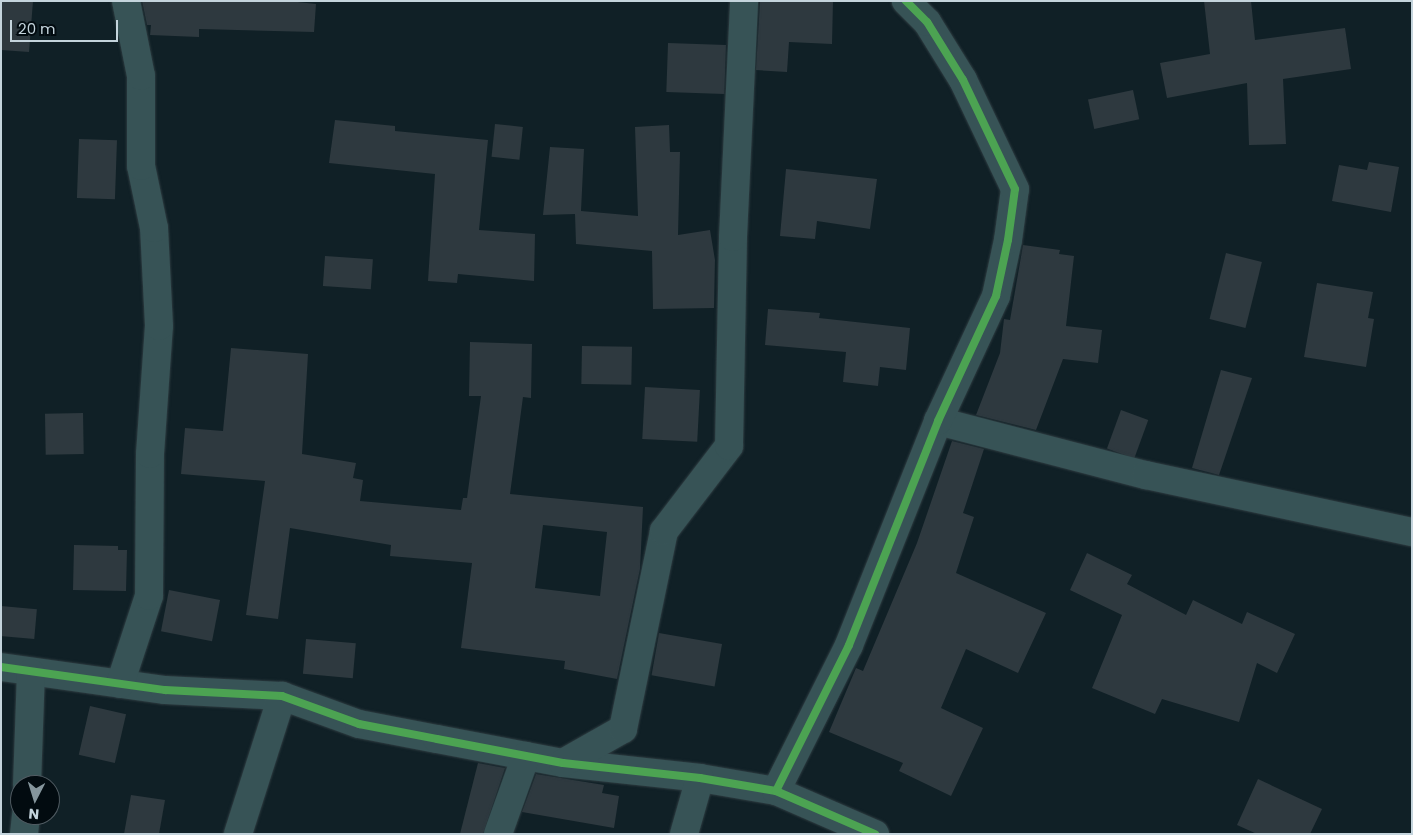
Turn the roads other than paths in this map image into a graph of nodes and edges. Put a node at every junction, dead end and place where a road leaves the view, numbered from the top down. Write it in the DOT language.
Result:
graph roads {
  1 [pos="126,1"];
  2 [pos="744,1"];
  3 [pos="906,1"];
  4 [pos="938,421"];
  5 [pos="1412,532"];
  6 [pos="1,667"];
  7 [pos="31,673"];
  8 [pos="120,684"];
  9 [pos="282,696"];
  10 [pos="526,756"];
  11 [pos="563,763"];
  12 [pos="27,775"];
  13 [pos="700,778"];
  14 [pos="776,791"];
  15 [pos="238,834"];
  16 [pos="498,834"];
  17 [pos="684,834"];
  18 [pos="875,834"];
  1 -- 8 [label="street"];
  2 -- 11 [label="street"];
  3 -- 4 [label="street"];
  4 -- 5 [label="street"];
  4 -- 14 [label="street"];
  6 -- 7 [label="street"];
  7 -- 8 [label="street"];
  7 -- 12 [label="street"];
  8 -- 9 [label="street"];
  9 -- 10 [label="street"];
  9 -- 15 [label="street"];
  10 -- 11 [label="street"];
  10 -- 16 [label="street"];
  11 -- 13 [label="street"];
  13 -- 14 [label="street"];
  13 -- 17 [label="street"];
  14 -- 18 [label="street"];
}
